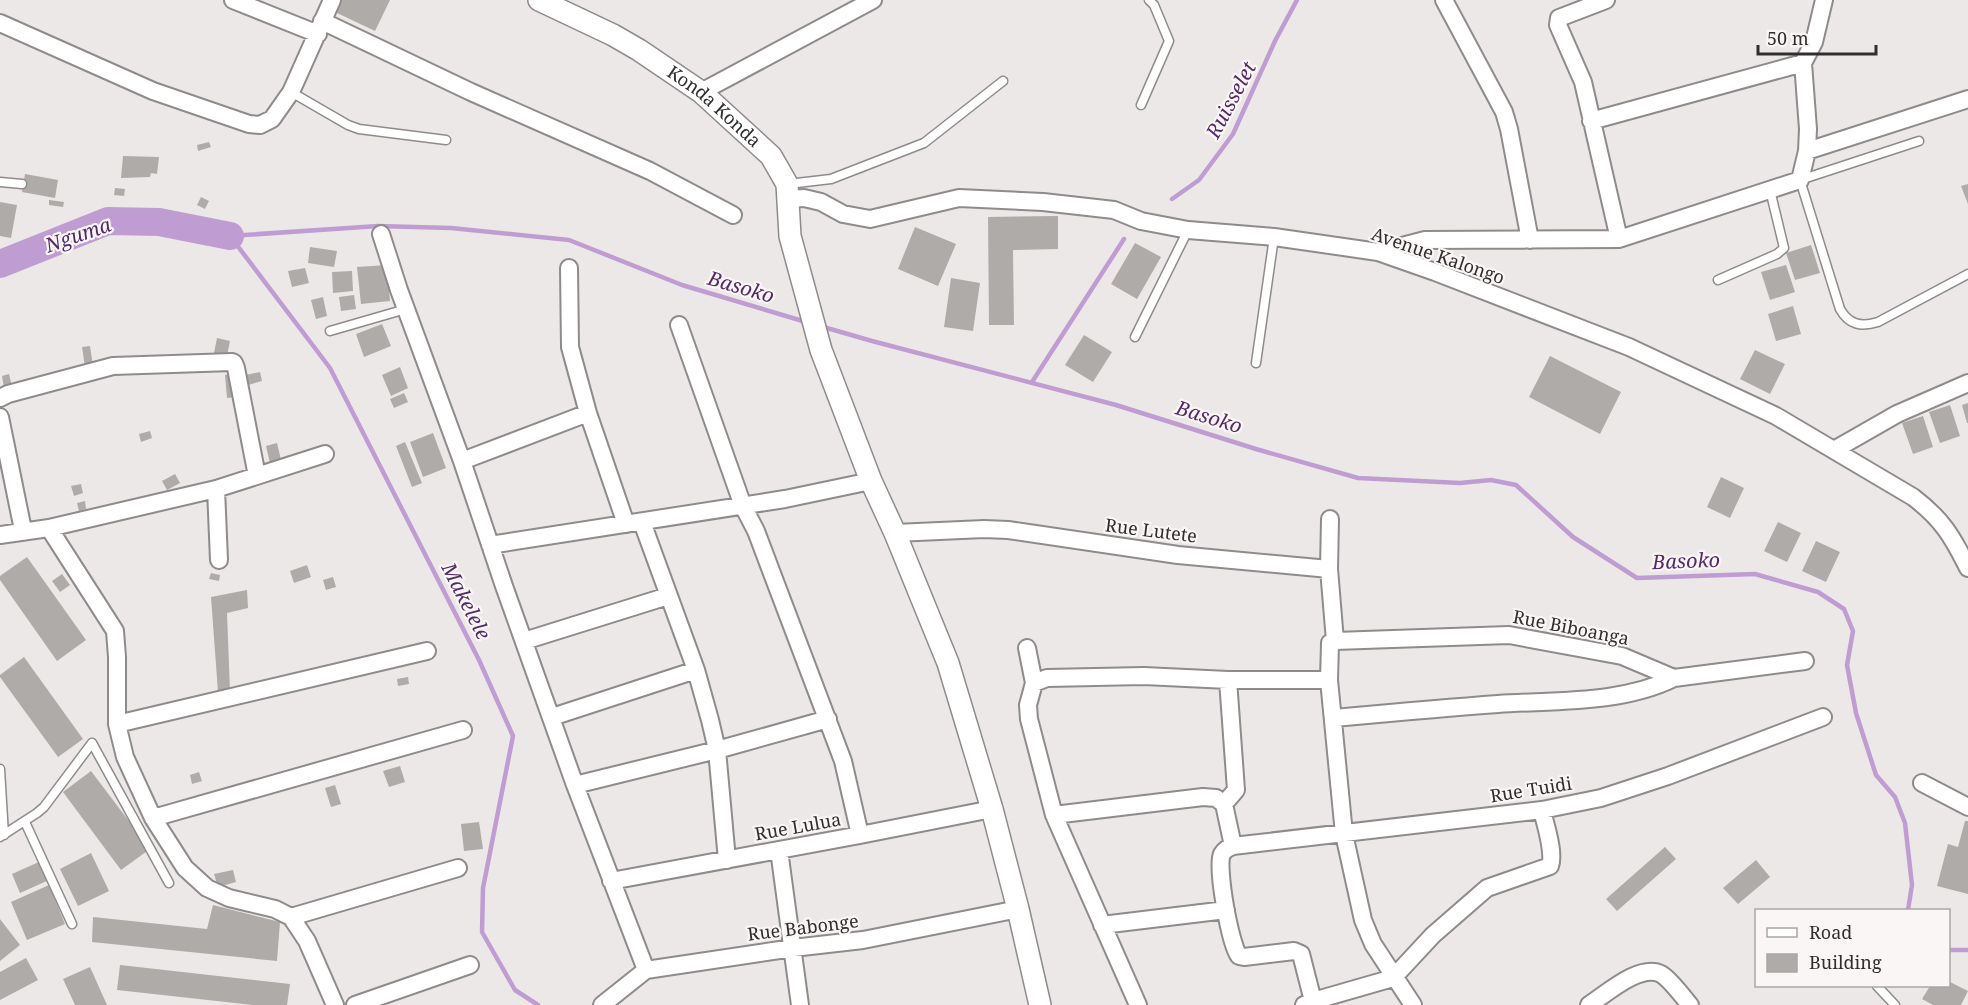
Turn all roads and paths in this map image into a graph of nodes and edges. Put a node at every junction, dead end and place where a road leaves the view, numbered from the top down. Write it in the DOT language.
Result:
graph roads {
  1 [pos="232,0"];
  2 [pos="332,0"];
  3 [pos="539,0"];
  4 [pos="873,0"];
  5 [pos="1149,0"];
  6 [pos="1444,0"];
  7 [pos="1824,0"];
  8 [pos="1601,1"];
  9 [pos="847,6"];
  10 [pos="0,23"];
  11 [pos="320,28"];
  12 [pos="1803,63"];
  13 [pos="1003,81"];
  14 [pos="291,92"];
  15 [pos="701,92"];
  16 [pos="1968,99"];
  17 [pos="1141,105"];
  18 [pos="1591,121"];
  19 [pos="446,140"];
  20 [pos="1919,141"];
  21 [pos="1807,151"];
  22 [pos="1800,180"];
  23 [pos="0,182"];
  24 [pos="22,184"];
  25 [pos="1770,190"];
  26 [pos="788,192"];
  27 [pos="733,215"];
  28 [pos="1188,230"];
  29 [pos="381,234"];
  30 [pos="1274,237"];
  31 [pos="1619,239"];
  32 [pos="1530,240"];
  33 [pos="1378,252"];
  34 [pos="569,268"];
  35 [pos="1968,274"];
  36 [pos="1718,280"];
  37 [pos="406,309"];
  38 [pos="679,325"];
  39 [pos="330,331"];
  40 [pos="1135,337"];
  41 [pos="1256,363"];
  42 [pos="1968,383"];
  43 [pos="0,398"];
  44 [pos="588,413"];
  45 [pos="0,417"];
  46 [pos="1834,450"];
  47 [pos="325,454"];
  48 [pos="462,461"];
  49 [pos="257,476"];
  50 [pos="871,481"];
  51 [pos="216,489"];
  52 [pos="743,506"];
  53 [pos="1329,519"];
  54 [pos="634,523"];
  55 [pos="49,528"];
  56 [pos="23,530"];
  57 [pos="895,533"];
  58 [pos="0,535"];
  59 [pos="490,545"];
  60 [pos="219,560"];
  61 [pos="1968,568"];
  62 [pos="1329,569"];
  63 [pos="668,596"];
  64 [pos="524,641"];
  65 [pos="1333,642"];
  66 [pos="1027,648"];
  67 [pos="427,651"];
  68 [pos="1805,661"];
  69 [pos="696,670"];
  70 [pos="1674,678"];
  71 [pos="1228,680"];
  72 [pos="1329,680"];
  73 [pos="1034,683"];
  74 [pos="552,717"];
  75 [pos="1823,717"];
  76 [pos="1334,718"];
  77 [pos="828,719"];
  78 [pos="117,724"];
  79 [pos="463,730"];
  80 [pos="717,750"];
  81 [pos="0,769"];
  82 [pos="1922,783"];
  83 [pos="575,785"];
  84 [pos="1224,804"];
  85 [pos="1968,807"];
  86 [pos="992,809"];
  87 [pos="1542,810"];
  88 [pos="1054,815"];
  89 [pos="153,818"];
  90 [pos="25,822"];
  91 [pos="1344,834"];
  92 [pos="860,835"];
  93 [pos="2,836"];
  94 [pos="1233,846"];
  95 [pos="779,850"];
  96 [pos="727,860"];
  97 [pos="458,868"];
  98 [pos="611,881"];
  99 [pos="169,883"];
  100 [pos="1018,909"];
  101 [pos="1226,910"];
  102 [pos="291,917"];
  103 [pos="72,924"];
  104 [pos="1102,925"];
  105 [pos="793,948"];
  106 [pos="471,965"];
  107 [pos="646,970"];
  108 [pos="1394,978"];
  109 [pos="1878,987"];
  110 [pos="1308,1003"];
  111 [pos="335,1005"];
  112 [pos="355,1005"];
  113 [pos="602,1005"];
  114 [pos="800,1005"];
  115 [pos="1040,1005"];
  116 [pos="1138,1005"];
  117 [pos="1413,1005"];
  118 [pos="1589,1005"];
  119 [pos="1690,1005"];
  120 [pos="1895,1005"];
  1 -- 11 [label="street"];
  2 -- 11 [label="street"];
  3 -- 15 [label="street, Konda Konda"];
  4 -- 9 [label="street"];
  5 -- 17 [label="lane"];
  6 -- 32 [label="street"];
  7 -- 12 [label="street"];
  8 -- 18 [label="street"];
  9 -- 15 [label="street"];
  10 -- 14 [label="street"];
  11 -- 14 [label="street"];
  11 -- 27 [label="street"];
  12 -- 18 [label="street"];
  12 -- 21 [label="street"];
  13 -- 26 [label="lane"];
  14 -- 19 [label="lane"];
  15 -- 26 [label="street, Konda Konda"];
  16 -- 21 [label="street"];
  18 -- 31 [label="street"];
  20 -- 22 [label="lane"];
  21 -- 22 [label="street"];
  22 -- 25 [label="street"];
  22 -- 35 [label="lane"];
  23 -- 24 [label="lane"];
  25 -- 31 [label="street"];
  25 -- 36 [label="lane"];
  26 -- 28 [label="street, Avenue Kalongo"];
  26 -- 50 [label="street, Konda Konda"];
  28 -- 30 [label="street, Avenue Kalongo"];
  28 -- 40 [label="lane"];
  29 -- 37 [label="street"];
  30 -- 33 [label="street, Avenue Kalongo"];
  30 -- 41 [label="lane"];
  31 -- 32 [label="street"];
  32 -- 33 [label="street"];
  33 -- 46 [label="street, Avenue Kalongo"];
  34 -- 44 [label="street"];
  37 -- 39 [label="lane"];
  37 -- 48 [label="street"];
  38 -- 52 [label="street"];
  42 -- 46 [label="street"];
  43 -- 49 [label="street"];
  44 -- 48 [label="street"];
  44 -- 54 [label="street"];
  45 -- 56 [label="street"];
  46 -- 61 [label="street, Avenue Kalongo"];
  47 -- 49 [label="street"];
  48 -- 59 [label="street"];
  49 -- 51 [label="street"];
  50 -- 52 [label="street"];
  50 -- 57 [label="street, Konda Konda"];
  51 -- 55 [label="street"];
  51 -- 60 [label="street"];
  52 -- 54 [label="street"];
  52 -- 77 [label="street"];
  53 -- 62 [label="street"];
  54 -- 59 [label="street"];
  54 -- 63 [label="street"];
  55 -- 56 [label="street"];
  55 -- 78 [label="street"];
  56 -- 58 [label="street"];
  57 -- 62 [label="street, Rue Lutete"];
  57 -- 86 [label="street, Konda Konda"];
  59 -- 64 [label="street"];
  62 -- 65 [label="street"];
  63 -- 64 [label="street"];
  63 -- 69 [label="street"];
  64 -- 74 [label="street"];
  65 -- 70 [label="street, Rue Biboanga"];
  65 -- 72 [label="street"];
  66 -- 73 [label="street"];
  67 -- 78 [label="street"];
  68 -- 70 [label="street"];
  69 -- 74 [label="street"];
  69 -- 80 [label="street"];
  70 -- 76 [label="street"];
  71 -- 72 [label="street"];
  71 -- 73 [label="street"];
  71 -- 84 [label="street"];
  72 -- 76 [label="street"];
  73 -- 88 [label="street"];
  74 -- 83 [label="street"];
  75 -- 87 [label="street, Rue Tuidi"];
  76 -- 91 [label="street"];
  77 -- 80 [label="street"];
  77 -- 92 [label="street"];
  78 -- 89 [label="street"];
  79 -- 89 [label="street"];
  80 -- 83 [label="street"];
  80 -- 96 [label="street"];
  81 -- 93 [label="lane"];
  82 -- 85 [label="street"];
  83 -- 98 [label="street"];
  84 -- 88 [label="street"];
  84 -- 94 [label="street"];
  86 -- 92 [label="street, Rue Lulua"];
  86 -- 100 [label="street, Konda Konda"];
  87 -- 91 [label="street, Rue Tuidi"];
  87 -- 108 [label="street"];
  88 -- 104 [label="street"];
  89 -- 102 [label="street"];
  90 -- 93 [label="lane"];
  90 -- 99 [label="lane"];
  90 -- 103 [label="lane"];
  91 -- 94 [label="street, Rue Tuidi"];
  91 -- 108 [label="street"];
  92 -- 95 [label="street, Rue Lulua"];
  94 -- 101 [label="street"];
  95 -- 96 [label="street, Rue Lulua"];
  95 -- 105 [label="street"];
  96 -- 98 [label="street, Rue Lulua"];
  97 -- 102 [label="street"];
  98 -- 107 [label="street"];
  100 -- 105 [label="street, Rue Babonge"];
  100 -- 115 [label="street, Konda Konda"];
  101 -- 104 [label="street"];
  101 -- 110 [label="street"];
  102 -- 111 [label="street"];
  104 -- 116 [label="street"];
  105 -- 107 [label="street, Rue Babonge"];
  105 -- 114 [label="street"];
  106 -- 112 [label="street"];
  107 -- 113 [label="street, Rue Babonge"];
  108 -- 110 [label="street"];
  108 -- 117 [label="street"];
  109 -- 120 [label="lane"];
  118 -- 119 [label="street"];
}
